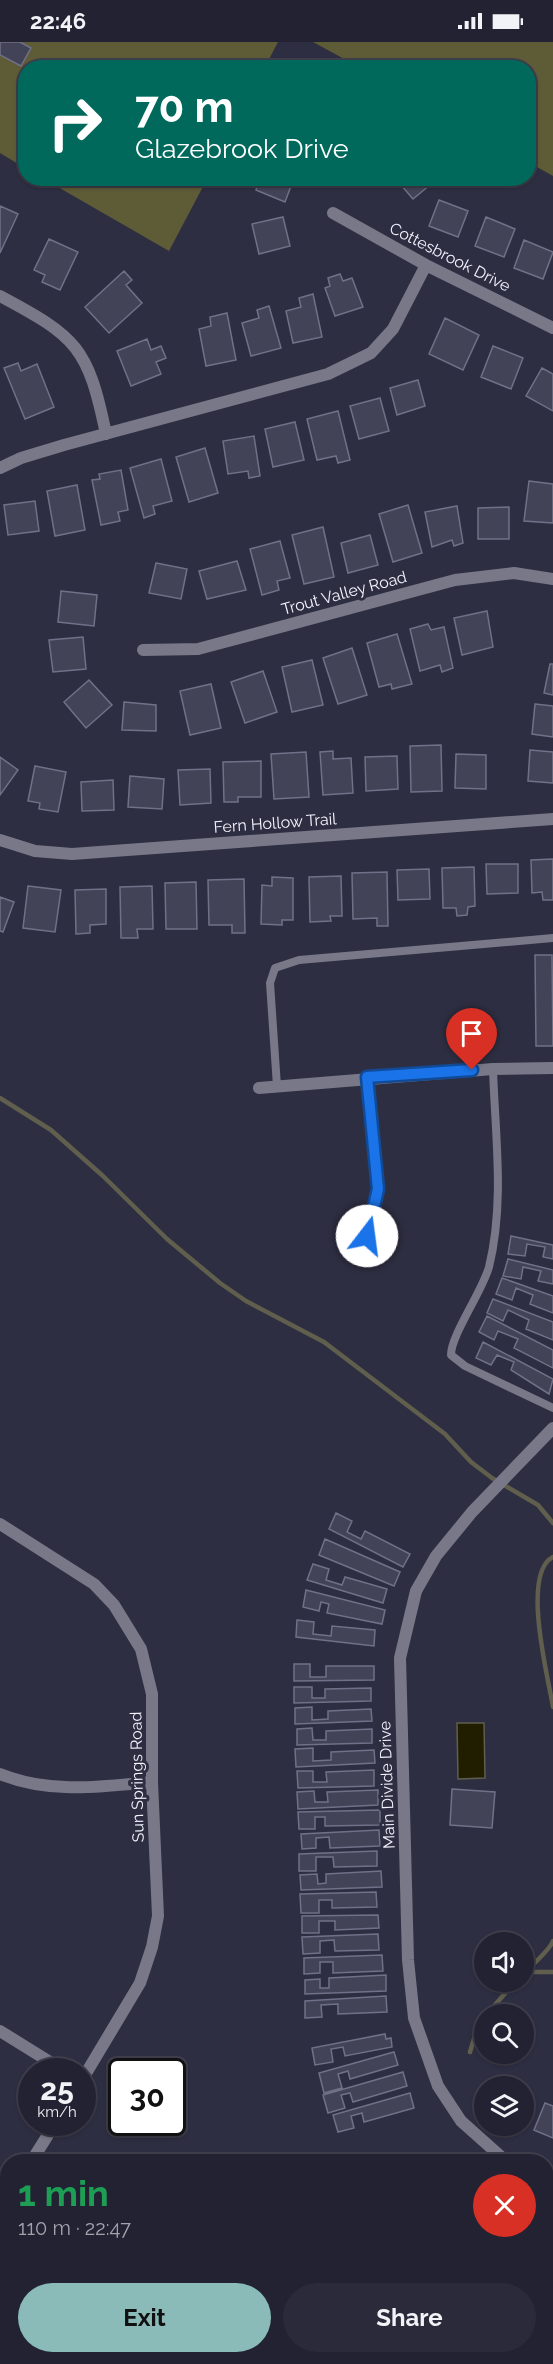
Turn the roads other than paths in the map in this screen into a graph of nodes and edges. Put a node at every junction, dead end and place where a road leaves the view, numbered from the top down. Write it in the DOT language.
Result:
graph roads {
  1 [pos="333,213"];
  2 [pos="426,266"];
  3 [pos="0,296"];
  4 [pos="553,328"];
  5 [pos="106,434"];
  6 [pos="0,468"];
  7 [pos="553,579"];
  8 [pos="144,650"];
  9 [pos="553,819"];
  10 [pos="0,840"];
  11 [pos="553,938"];
  12 [pos="553,1068"];
  13 [pos="493,1069"];
  14 [pos="367,1077"];
  15 [pos="277,1086"];
  16 [pos="259,1088"];
  17 [pos="361,1255"];
  18 [pos="553,1408"];
  19 [pos="553,1428"];
  20 [pos="0,1524"];
  21 [pos="0,1774"];
  22 [pos="152,1782"];
  23 [pos="0,2031"];
  24 [pos="43,2058"];
  25 [pos="95,2058"];
  26 [pos="47,2136"];
  27 [pos="36,2154"];
  28 [pos="498,2154"];
  1 -- 2 [label="street, Cottesbrook Drive"];
  2 -- 4 [label="street, Cottesbrook Drive"];
  2 -- 5 [label="street"];
  3 -- 5 [label="street"];
  5 -- 6 [label="street"];
  7 -- 8 [label="street, Trout Valley Road"];
  9 -- 10 [label="street, Fern Hollow Trail"];
  11 -- 15 [label="lane"];
  12 -- 13 [label="street"];
  13 -- 14 [label="street"];
  13 -- 18 [label="lane"];
  14 -- 15 [label="street"];
  14 -- 17 [label="street"];
  15 -- 16 [label="street"];
  19 -- 28 [label="street, Main Divide Drive"];
  20 -- 22 [label="street, Sun Springs Road"];
  21 -- 22 [label="street"];
  22 -- 25 [label="street, Sun Springs Road"];
  23 -- 24 [label="street"];
  26 -- 27 [label="street"];
}
